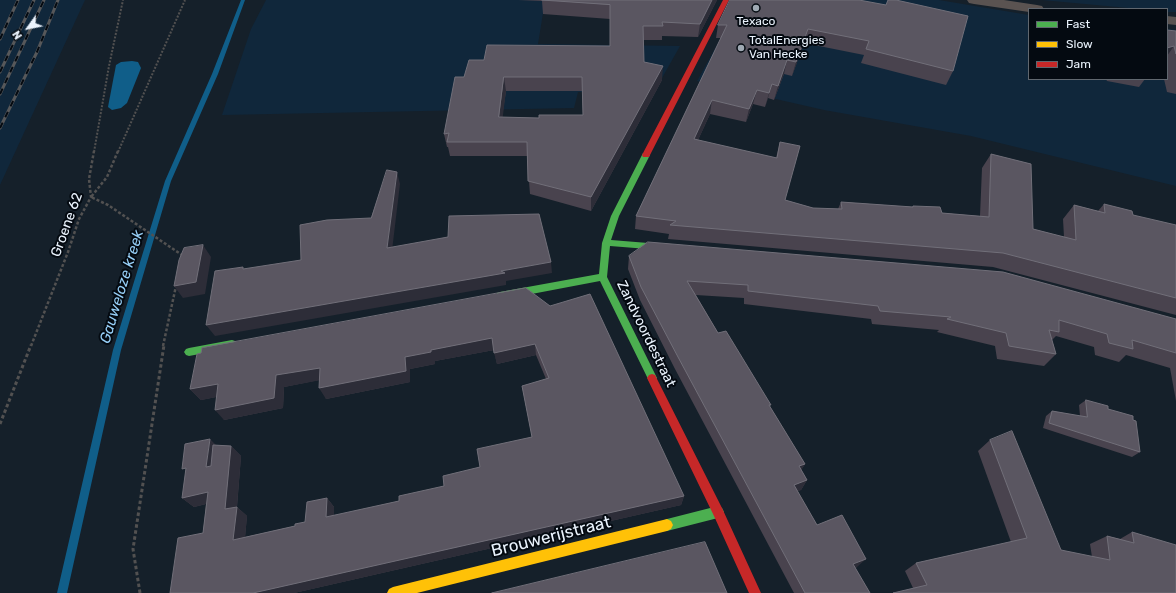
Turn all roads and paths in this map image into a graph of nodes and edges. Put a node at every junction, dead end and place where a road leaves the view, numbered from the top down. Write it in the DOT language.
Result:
graph roads {
  1 [pos="123,0"];
  2 [pos="185,0"];
  3 [pos="726,0"];
  4 [pos="974,0"];
  5 [pos="1030,8"];
  6 [pos="90,197"];
  7 [pos="606,243"];
  8 [pos="685,250"];
  9 [pos="181,263"];
  10 [pos="603,277"];
  11 [pos="176,284"];
  12 [pos="493,297"];
  13 [pos="243,342"];
  14 [pos="189,352"];
  15 [pos="0,424"];
  16 [pos="718,512"];
  17 [pos="140,593"];
  18 [pos="393,593"];
  19 [pos="755,593"];
  1 -- 6 [label="path, Groene 62"];
  2 -- 6 [label="path"];
  3 -- 7 [label="main road, Zandvoordestraat"];
  4 -- 5 [label="street"];
  6 -- 9 [label="path"];
  6 -- 15 [label="path, Groene 62"];
  7 -- 8 [label="main road"];
  7 -- 10 [label="main road, Zandvoordestraat"];
  10 -- 12 [label="main road"];
  10 -- 16 [label="main road, Zandvoordestraat"];
  11 -- 17 [label="path"];
  13 -- 14 [label="main road"];
  16 -- 18 [label="main road, Brouwerijstraat"];
  16 -- 19 [label="main road, Zandvoordestraat"];
}
